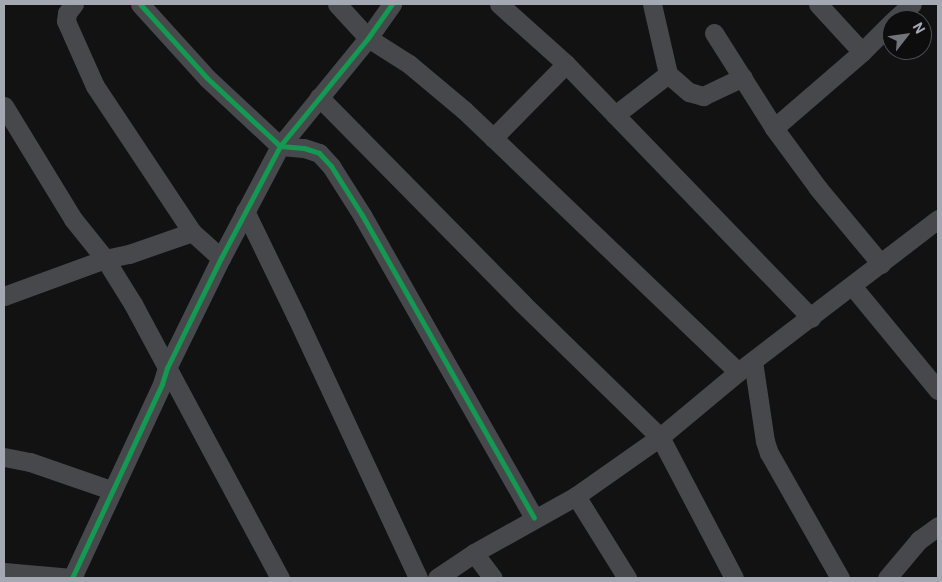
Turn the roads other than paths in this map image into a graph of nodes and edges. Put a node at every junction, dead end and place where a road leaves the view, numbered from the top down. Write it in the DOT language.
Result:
graph roads {
  1 [pos="74,4"];
  2 [pos="140,4"];
  3 [pos="337,4"];
  4 [pos="392,4"];
  5 [pos="499,4"];
  6 [pos="652,4"];
  7 [pos="818,4"];
  8 [pos="882,32"];
  9 [pos="714,34"];
  10 [pos="368,38"];
  11 [pos="862,52"];
  12 [pos="566,64"];
  13 [pos="668,74"];
  14 [pos="743,77"];
  15 [pos="319,97"];
  16 [pos="4,106"];
  17 [pos="615,115"];
  18 [pos="774,128"];
  19 [pos="493,138"];
  20 [pos="280,146"];
  21 [pos="244,211"];
  22 [pos="937,223"];
  23 [pos="192,232"];
  24 [pos="220,258"];
  25 [pos="105,259"];
  26 [pos="881,264"];
  27 [pos="853,287"];
  28 [pos="4,296"];
  29 [pos="811,318"];
  30 [pos="745,367"];
  31 [pos="167,368"];
  32 [pos="938,390"];
  33 [pos="660,437"];
  34 [pos="4,458"];
  35 [pos="111,490"];
  36 [pos="576,496"];
  37 [pos="534,518"];
  38 [pos="938,526"];
  39 [pos="474,553"];
  40 [pos="4,572"];
  41 [pos="72,578"];
  42 [pos="280,578"];
  43 [pos="418,578"];
  44 [pos="436,578"];
  45 [pos="493,578"];
  46 [pos="627,578"];
  47 [pos="734,578"];
  48 [pos="840,578"];
  49 [pos="887,578"];
  1 -- 23 [label="street"];
  2 -- 20 [label="street"];
  3 -- 10 [label="street"];
  4 -- 10 [label="street"];
  5 -- 12 [label="street"];
  6 -- 13 [label="street"];
  7 -- 11 [label="street"];
  8 -- 11 [label="street"];
  9 -- 14 [label="street"];
  10 -- 15 [label="street"];
  10 -- 19 [label="street"];
  11 -- 18 [label="street"];
  12 -- 17 [label="street"];
  12 -- 19 [label="street"];
  13 -- 14 [label="street"];
  13 -- 17 [label="street"];
  14 -- 18 [label="street"];
  15 -- 20 [label="street"];
  15 -- 33 [label="street"];
  16 -- 25 [label="street"];
  17 -- 29 [label="street"];
  18 -- 26 [label="street"];
  19 -- 30 [label="street"];
  20 -- 21 [label="street"];
  20 -- 37 [label="street"];
  21 -- 24 [label="street"];
  21 -- 43 [label="street"];
  22 -- 26 [label="street"];
  23 -- 24 [label="street"];
  23 -- 25 [label="street"];
  24 -- 31 [label="street"];
  25 -- 28 [label="street"];
  25 -- 31 [label="street"];
  26 -- 27 [label="street"];
  27 -- 29 [label="street"];
  27 -- 32 [label="street"];
  29 -- 30 [label="street"];
  30 -- 33 [label="street"];
  30 -- 48 [label="street"];
  31 -- 35 [label="street"];
  31 -- 42 [label="street"];
  33 -- 36 [label="street"];
  33 -- 47 [label="street"];
  34 -- 35 [label="street"];
  35 -- 41 [label="street"];
  36 -- 37 [label="street"];
  36 -- 46 [label="street"];
  37 -- 39 [label="street"];
  38 -- 49 [label="street"];
  39 -- 44 [label="street"];
  39 -- 45 [label="street"];
  40 -- 41 [label="street"];
}
